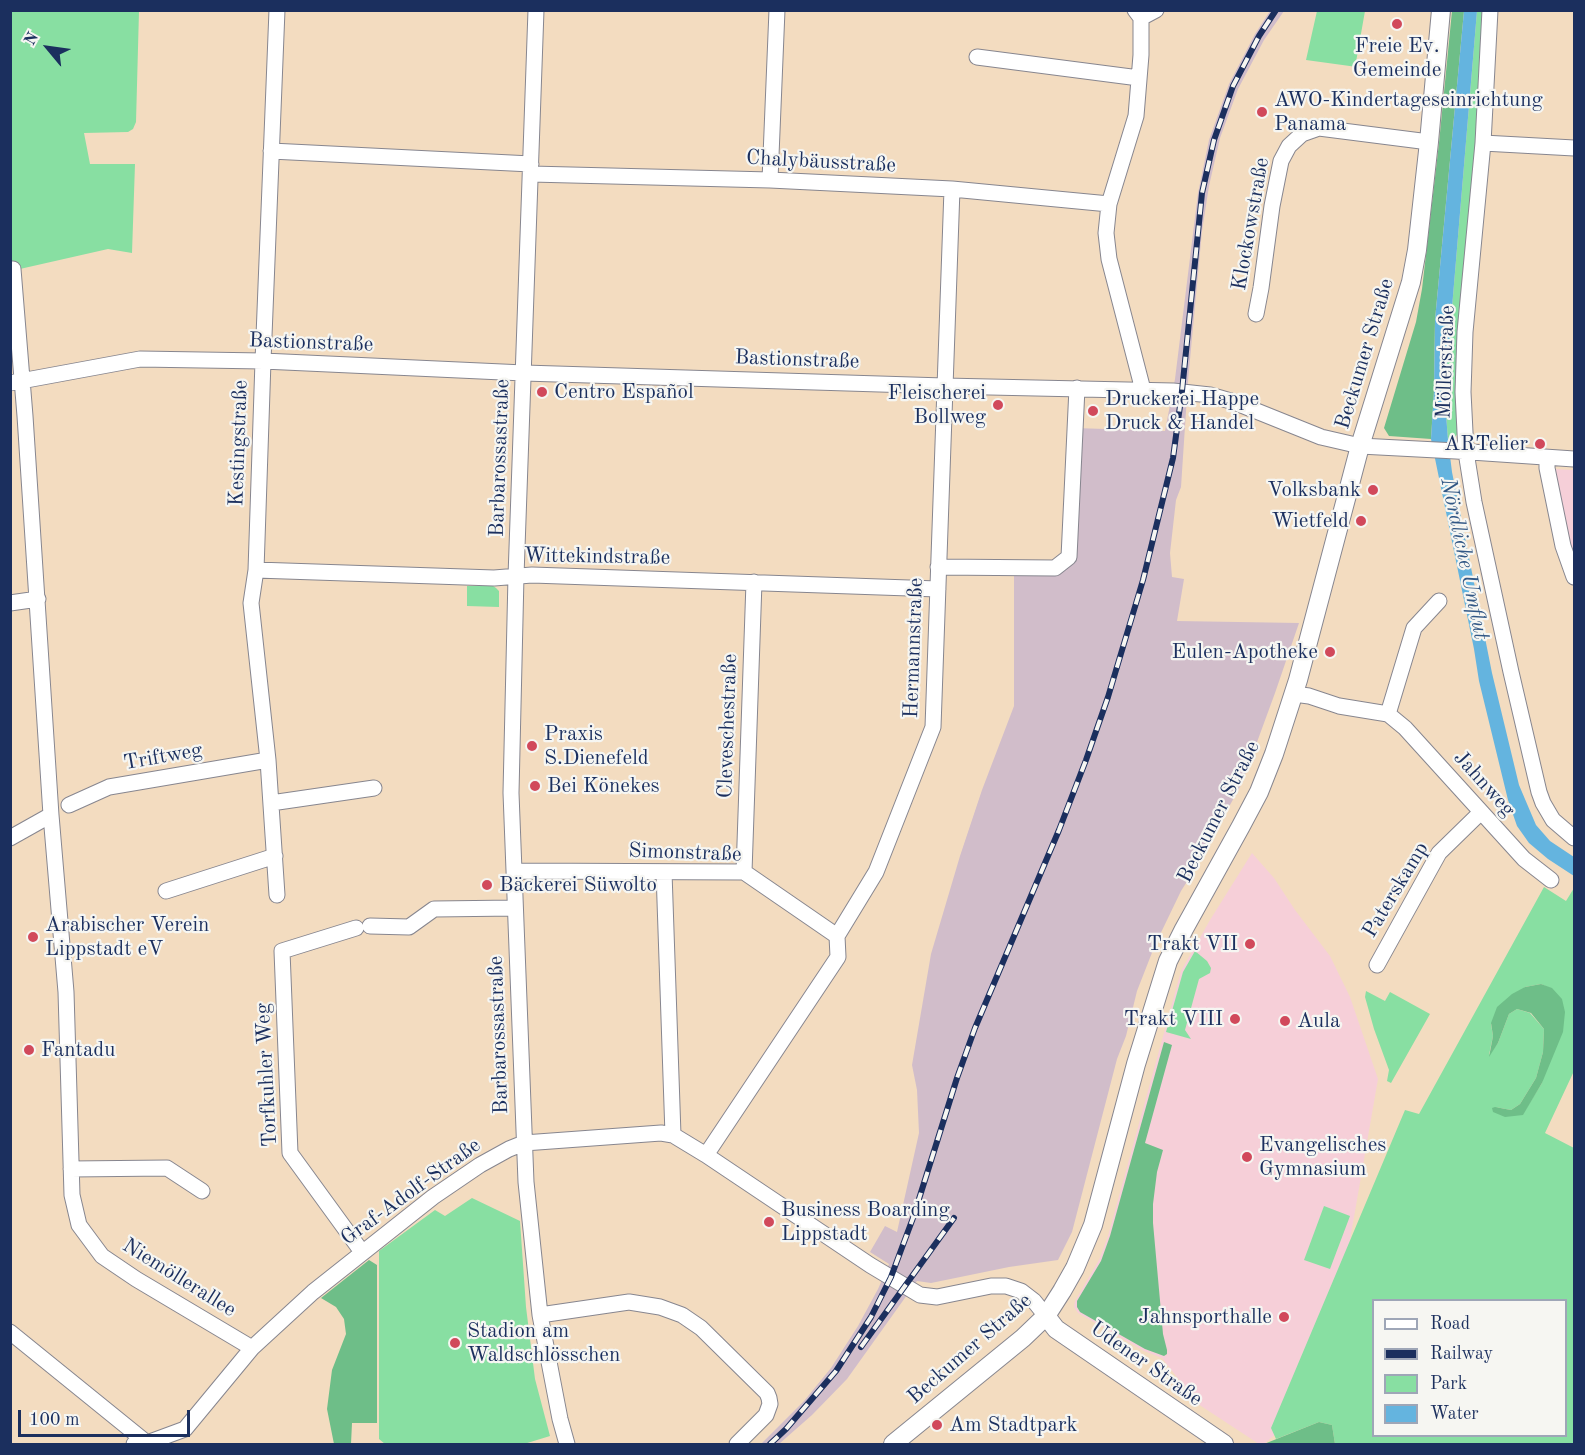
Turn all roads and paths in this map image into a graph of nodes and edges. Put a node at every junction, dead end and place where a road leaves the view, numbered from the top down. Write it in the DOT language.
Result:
graph roads {
  1 [pos="277,10"];
  2 [pos="536,10"];
  3 [pos="777,10"];
  4 [pos="1156,10"];
  5 [pos="1442,10"];
  6 [pos="1490,10"];
  7 [pos="1138,14"];
  8 [pos="977,57"];
  9 [pos="1139,78"];
  10 [pos="1429,142"];
  11 [pos="1483,143"];
  12 [pos="1575,148"];
  13 [pos="271,151"];
  14 [pos="531,169"];
  15 [pos="770,180"];
  16 [pos="952,189"];
  17 [pos="1109,204"];
  18 [pos="13,269"];
  19 [pos="1256,314"];
  20 [pos="263,361"];
  21 [pos="524,373"];
  22 [pos="16,382"];
  23 [pos="944,386"];
  24 [pos="1077,388"];
  25 [pos="1143,390"];
  26 [pos="1360,446"];
  27 [pos="1461,451"];
  28 [pos="1547,458"];
  29 [pos="1575,459"];
  30 [pos="938,567"];
  31 [pos="256,570"];
  32 [pos="516,576"];
  33 [pos="1575,577"];
  34 [pos="754,582"];
  35 [pos="938,589"];
  36 [pos="38,599"];
  37 [pos="1439,601"];
  38 [pos="10,603"];
  39 [pos="1294,693"];
  40 [pos="1388,714"];
  41 [pos="268,760"];
  42 [pos="374,788"];
  43 [pos="271,803"];
  44 [pos="69,805"];
  45 [pos="1480,813"];
  46 [pos="51,815"];
  47 [pos="10,838"];
  48 [pos="1575,838"];
  49 [pos="275,856"];
  50 [pos="514,871"];
  51 [pos="664,872"];
  52 [pos="744,872"];
  53 [pos="1551,880"];
  54 [pos="166,891"];
  55 [pos="277,895"];
  56 [pos="515,908"];
  57 [pos="837,936"];
  58 [pos="1377,965"];
  59 [pos="673,1135"];
  60 [pos="524,1143"];
  61 [pos="706,1155"];
  62 [pos="71,1169"];
  63 [pos="202,1191"];
  64 [pos="362,1252"];
  65 [pos="540,1315"];
  66 [pos="1046,1316"];
  67 [pos="10,1332"];
  68 [pos="252,1348"];
  69 [pos="140,1444"];
  70 [pos="567,1444"];
  71 [pos="737,1444"];
  72 [pos="893,1444"];
  73 [pos="1224,1444"];
  1 -- 13 [label="street, Kestingstraße"];
  2 -- 14 [label="street, Barbarossastraße"];
  3 -- 15 [label="street"];
  4 -- 7 [label="street"];
  5 -- 10 [label="main road, Beckumer Straße"];
  6 -- 11 [label="street, Möllerstraße"];
  7 -- 9 [label="street"];
  8 -- 9 [label="street"];
  9 -- 17 [label="street"];
  10 -- 19 [label="street, Klockowstraße"];
  10 -- 26 [label="main road, Beckumer Straße"];
  11 -- 12 [label="street"];
  11 -- 27 [label="street, Möllerstraße"];
  13 -- 14 [label="street, Chalybäusstraße"];
  13 -- 20 [label="street, Kestingstraße"];
  14 -- 15 [label="street, Chalybäusstraße"];
  14 -- 21 [label="street, Barbarossastraße"];
  15 -- 16 [label="street, Chalybäusstraße"];
  16 -- 17 [label="street, Chalybäusstraße"];
  16 -- 23 [label="street, Hermannstraße"];
  17 -- 25 [label="street"];
  18 -- 22 [label="street, Niemöllerallee"];
  20 -- 21 [label="street, Bastionstraße"];
  20 -- 22 [label="street, Bastionstraße"];
  20 -- 31 [label="street, Kestingstraße"];
  21 -- 23 [label="street, Bastionstraße"];
  21 -- 32 [label="street, Barbarossastraße"];
  22 -- 36 [label="street, Niemöllerallee"];
  23 -- 24 [label="street, Bastionstraße"];
  23 -- 30 [label="street, Hermannstraße"];
  24 -- 25 [label="street, Bastionstraße"];
  24 -- 30 [label="street"];
  25 -- 26 [label="street, Bastionstraße"];
  26 -- 27 [label="street, Bastionstraße"];
  26 -- 39 [label="main road, Beckumer Straße"];
  27 -- 28 [label="street, Bastionstraße"];
  27 -- 48 [label="street, Möllerstraße"];
  28 -- 29 [label="street, Bastionstraße"];
  28 -- 33 [label="street"];
  30 -- 35 [label="street, Hermannstraße"];
  31 -- 32 [label="street, Wittekindstraße"];
  31 -- 41 [label="street, Kestingstraße"];
  32 -- 34 [label="street, Wittekindstraße"];
  32 -- 50 [label="street, Barbarossastraße"];
  34 -- 35 [label="street, Wittekindstraße"];
  34 -- 52 [label="street, Cleveschestraße"];
  35 -- 57 [label="street, Hermannstraße"];
  36 -- 38 [label="street"];
  36 -- 46 [label="street, Niemöllerallee"];
  37 -- 40 [label="street"];
  39 -- 40 [label="street"];
  39 -- 66 [label="main road, Beckumer Straße"];
  40 -- 45 [label="street, Jahnweg"];
  41 -- 43 [label="street, Kestingstraße"];
  41 -- 44 [label="street, Triftweg"];
  42 -- 43 [label="street"];
  43 -- 49 [label="street, Kestingstraße"];
  45 -- 53 [label="street, Jahnweg"];
  45 -- 58 [label="street, Paterskamp"];
  46 -- 47 [label="street"];
  46 -- 62 [label="street, Niemöllerallee"];
  49 -- 54 [label="street"];
  49 -- 55 [label="street, Kestingstraße"];
  50 -- 51 [label="street, Simonstraße"];
  50 -- 56 [label="street, Barbarossastraße"];
  51 -- 52 [label="street, Simonstraße"];
  51 -- 59 [label="street"];
  52 -- 57 [label="street, Simonstraße"];
  56 -- 60 [label="street, Barbarossastraße"];
  56 -- 64 [label="street, Torfkuhler Weg"];
  57 -- 61 [label="street, Hermannstraße"];
  59 -- 60 [label="street, Graf-Adolf-Straße"];
  59 -- 61 [label="street, Graf-Adolf-Straße"];
  60 -- 64 [label="street, Graf-Adolf-Straße"];
  60 -- 65 [label="street, Barbarossastraße"];
  61 -- 66 [label="street, Graf-Adolf-Straße"];
  62 -- 63 [label="street"];
  62 -- 68 [label="street, Niemöllerallee"];
  64 -- 68 [label="street, Graf-Adolf-Straße"];
  65 -- 70 [label="street, Barbarossastraße"];
  65 -- 71 [label="street"];
  66 -- 72 [label="main road, Beckumer Straße"];
  66 -- 73 [label="main road, Udener Straße"];
  67 -- 69 [label="street"];
  68 -- 69 [label="street, Graf-Adolf-Straße"];
}
